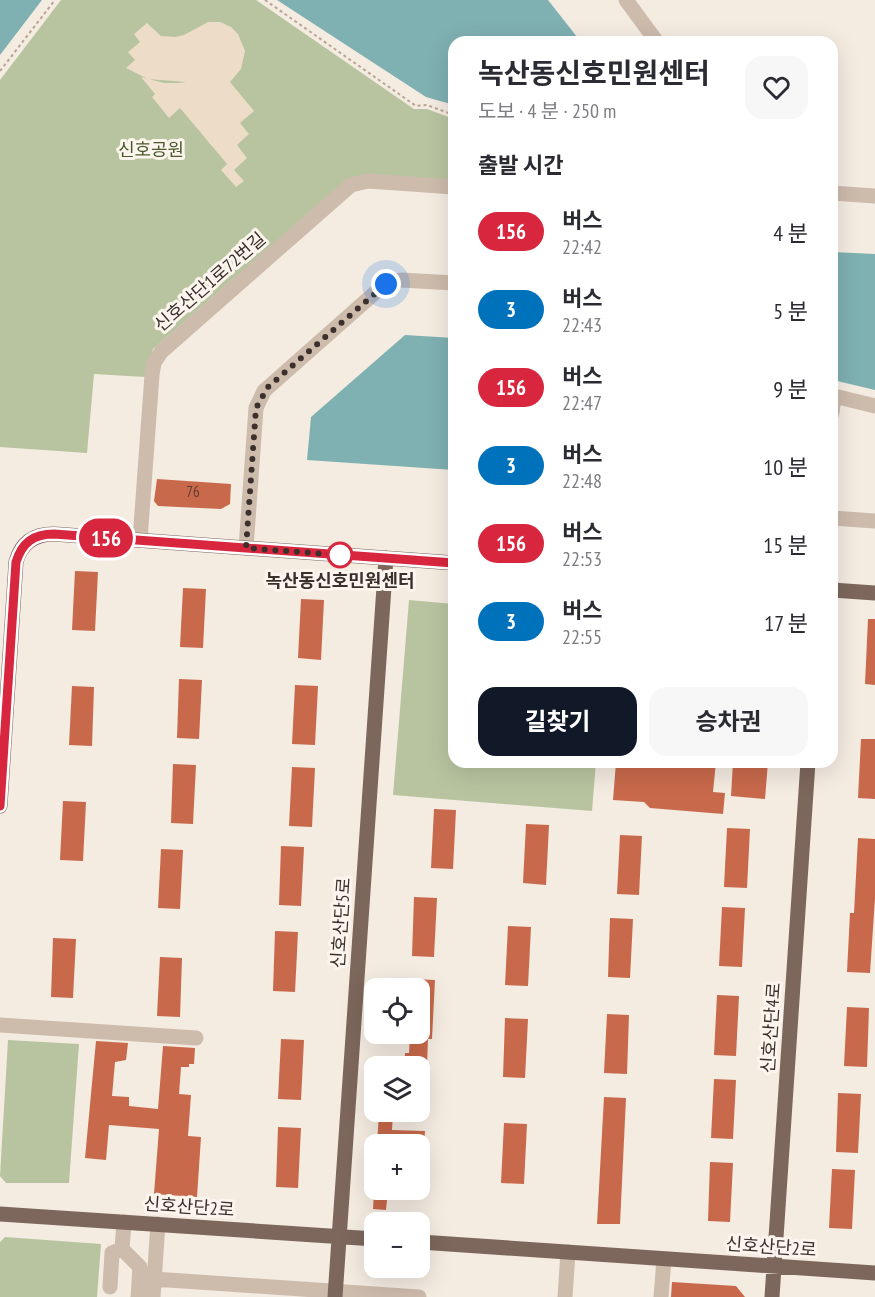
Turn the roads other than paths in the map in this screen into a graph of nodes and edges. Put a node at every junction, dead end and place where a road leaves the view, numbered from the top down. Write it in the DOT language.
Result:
graph roads {
  1 [pos="626,0"];
  2 [pos="653,36"];
  3 [pos="448,187"];
  4 [pos="838,193"];
  5 [pos="875,196"];
  6 [pos="448,283"];
  7 [pos="838,397"];
  8 [pos="875,406"];
  9 [pos="838,518"];
  10 [pos="875,521"];
  11 [pos="140,540"];
  12 [pos="246,548"];
  13 [pos="386,558"];
  14 [pos="448,563"];
  15 [pos="838,590"];
  16 [pos="875,593"];
  17 [pos="2,738"];
  18 [pos="808,768"];
  19 [pos="0,806"];
  20 [pos="0,1024"];
  21 [pos="196,1038"];
  22 [pos="0,1214"];
  23 [pos="124,1222"];
  24 [pos="158,1224"];
  25 [pos="339,1237"];
  26 [pos="364,1238"];
  27 [pos="430,1243"];
  28 [pos="122,1249"];
  29 [pos="568,1252"];
  30 [pos="664,1259"];
  31 [pos="774,1266"];
  32 [pos="875,1273"];
  33 [pos="154,1279"];
  34 [pos="110,1287"];
  35 [pos="335,1294"];
  36 [pos="138,1297"];
  37 [pos="153,1297"];
  38 [pos="419,1297"];
  39 [pos="565,1297"];
  40 [pos="661,1297"];
  41 [pos="772,1297"];
  1 -- 2 [label="street"];
  3 -- 11 [label="street, 신호산단1로72번길"];
  4 -- 5 [label="street"];
  6 -- 12 [label="street"];
  7 -- 8 [label="street"];
  9 -- 10 [label="street"];
  11 -- 12 [label="main road"];
  11 -- 17 [label="main road"];
  12 -- 13 [label="main road"];
  13 -- 14 [label="main road"];
  13 -- 25 [label="main road, 신호산단5로"];
  15 -- 16 [label="main road"];
  17 -- 19 [label="main road"];
  18 -- 31 [label="main road, 신호산단4로"];
  20 -- 21 [label="street"];
  22 -- 23 [label="main road, 신호산단2로"];
  23 -- 24 [label="main road, 신호산단2로"];
  23 -- 28 [label="street"];
  24 -- 25 [label="main road, 신호산단2로"];
  24 -- 33 [label="street"];
  25 -- 26 [label="main road, 신호산단2로"];
  25 -- 35 [label="main road, 신호산단5로"];
  27 -- 29 [label="main road, 신호산단2로"];
  28 -- 34 [label="street"];
  28 -- 36 [label="street"];
  29 -- 30 [label="main road, 신호산단2로"];
  29 -- 39 [label="street"];
  30 -- 31 [label="main road, 신호산단2로"];
  30 -- 40 [label="street"];
  31 -- 32 [label="main road, 신호산단2로"];
  31 -- 41 [label="main road, 신호산단4로"];
  33 -- 35 [label="street"];
  33 -- 37 [label="street"];
  35 -- 38 [label="street"];
}
